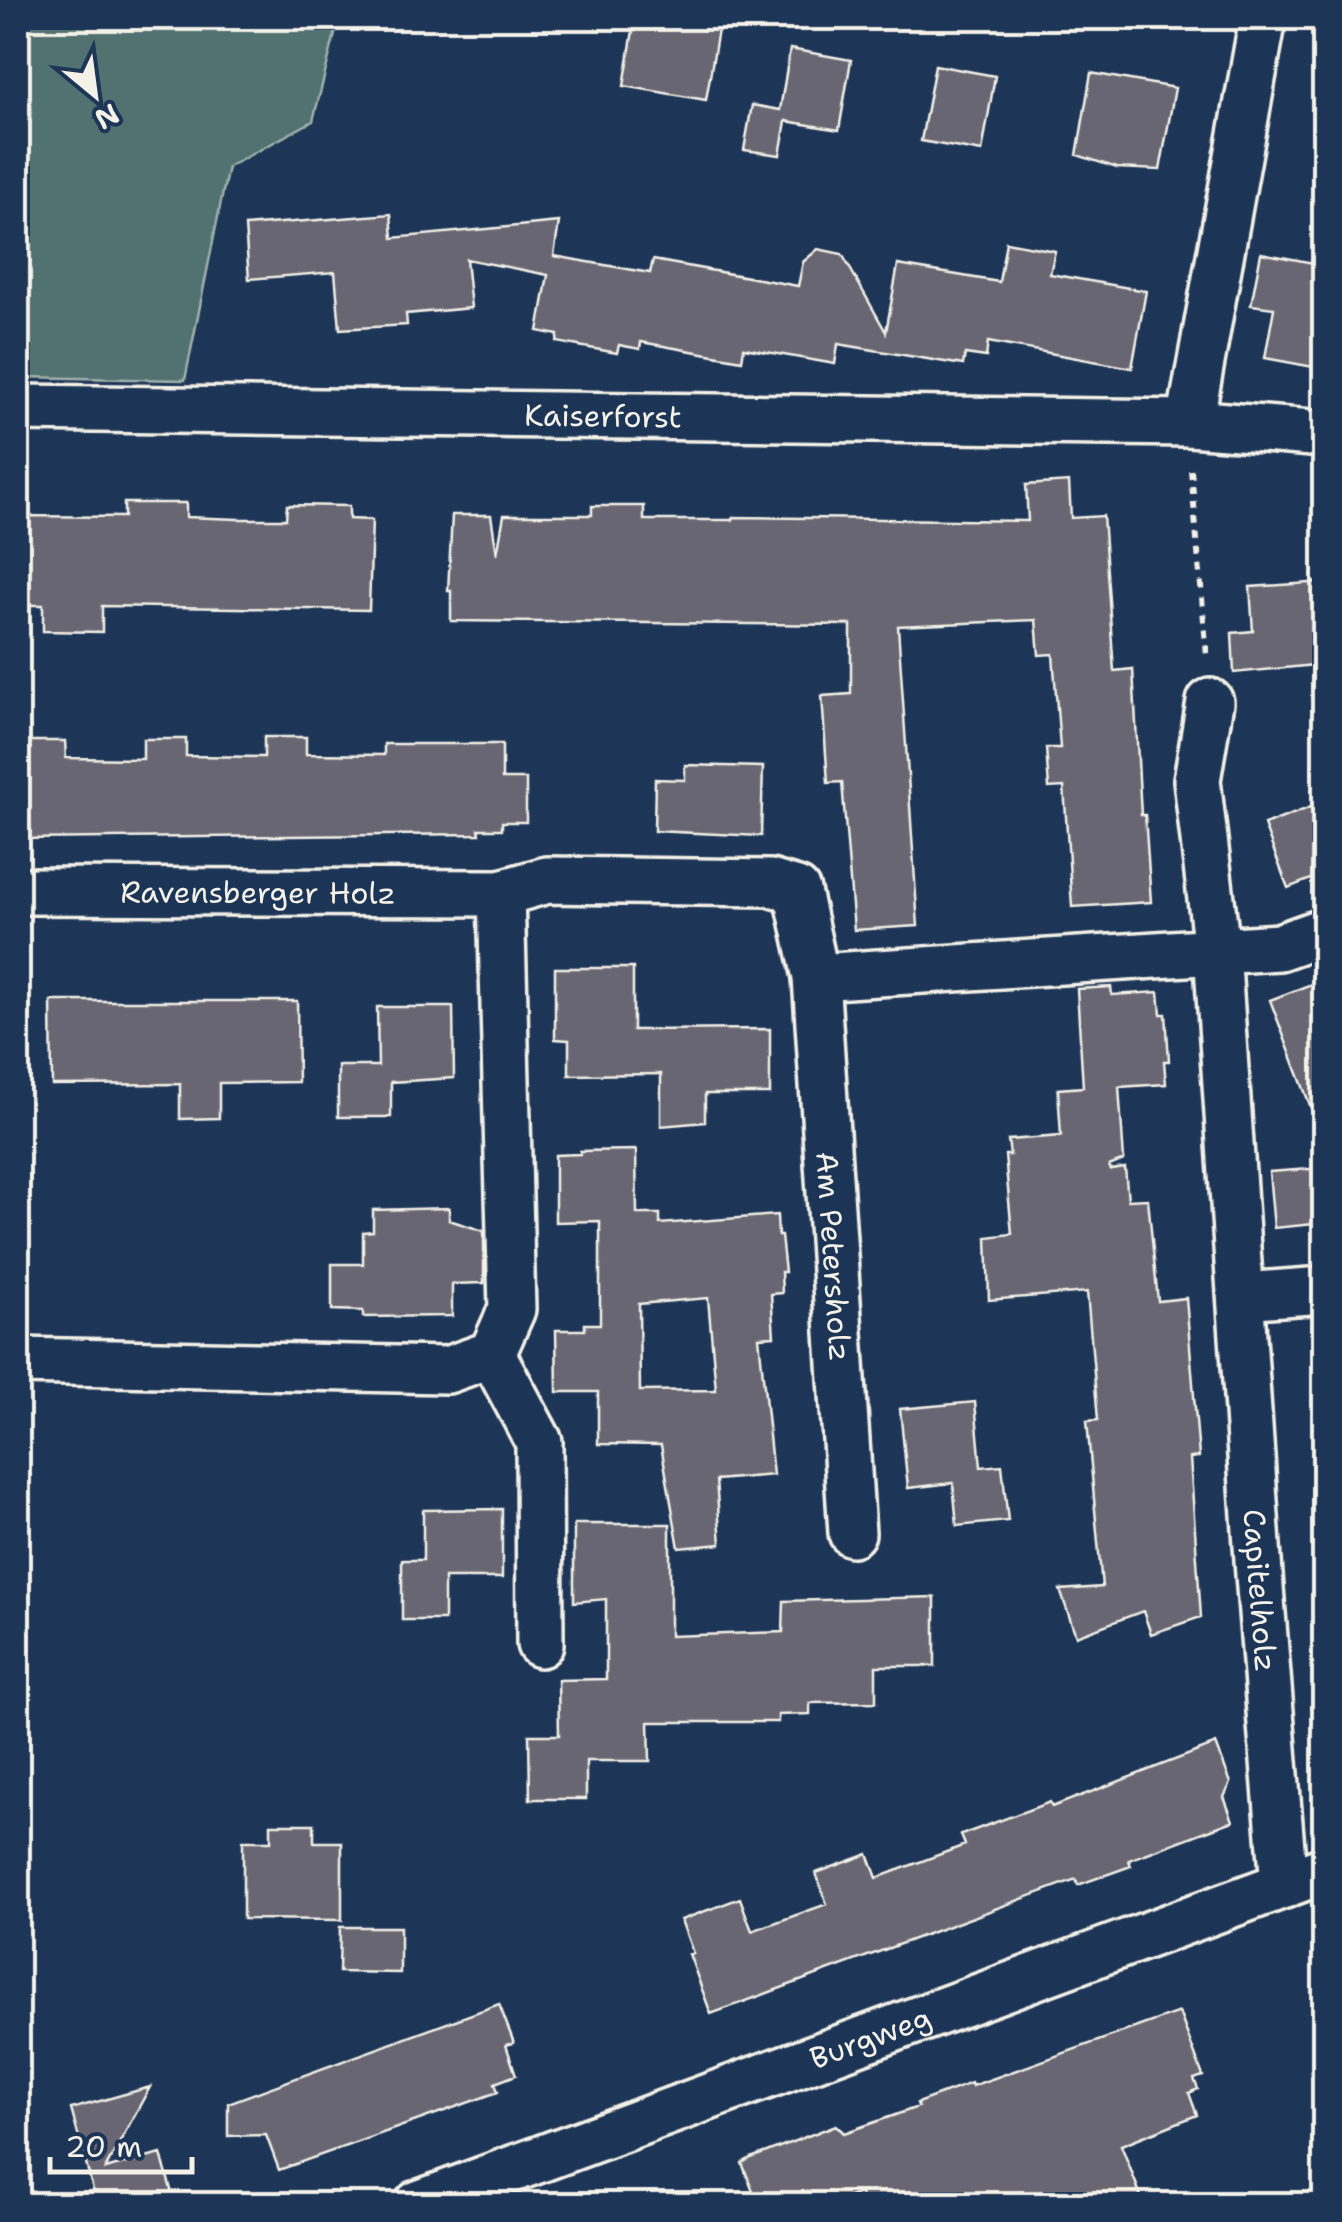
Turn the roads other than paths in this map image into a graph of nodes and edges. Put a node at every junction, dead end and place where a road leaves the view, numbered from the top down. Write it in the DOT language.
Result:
graph roads {
  1 [pos="1259,18"];
  2 [pos="18,408"];
  3 [pos="1190,423"];
  4 [pos="1324,434"];
  5 [pos="1210,702"];
  6 [pos="630,881"];
  7 [pos="18,891"];
  8 [pos="501,893"];
  9 [pos="1324,931"];
  10 [pos="1217,950"];
  11 [pos="816,977"];
  12 [pos="1324,1290"];
  13 [pos="1242,1296"];
  14 [pos="492,1354"];
  15 [pos="18,1362"];
  16 [pos="852,1533"];
  17 [pos="540,1644"];
  18 [pos="1304,1877"];
  19 [pos="418,2204"];
  1 -- 3 [label="street"];
  2 -- 3 [label="street, Kaiserforst"];
  3 -- 4 [label="street, Kaiserforst"];
  5 -- 10 [label="street, Capitelholz"];
  6 -- 8 [label="street, Ravensberger Holz"];
  6 -- 11 [label="street, Am Petersholz"];
  7 -- 8 [label="street, Ravensberger Holz"];
  8 -- 14 [label="street"];
  9 -- 10 [label="street"];
  10 -- 11 [label="street"];
  10 -- 13 [label="street, Capitelholz"];
  11 -- 16 [label="street, Am Petersholz"];
  12 -- 13 [label="street"];
  13 -- 18 [label="street, Capitelholz"];
  14 -- 15 [label="street"];
  14 -- 17 [label="street"];
  18 -- 19 [label="street, Burgweg"];
}
